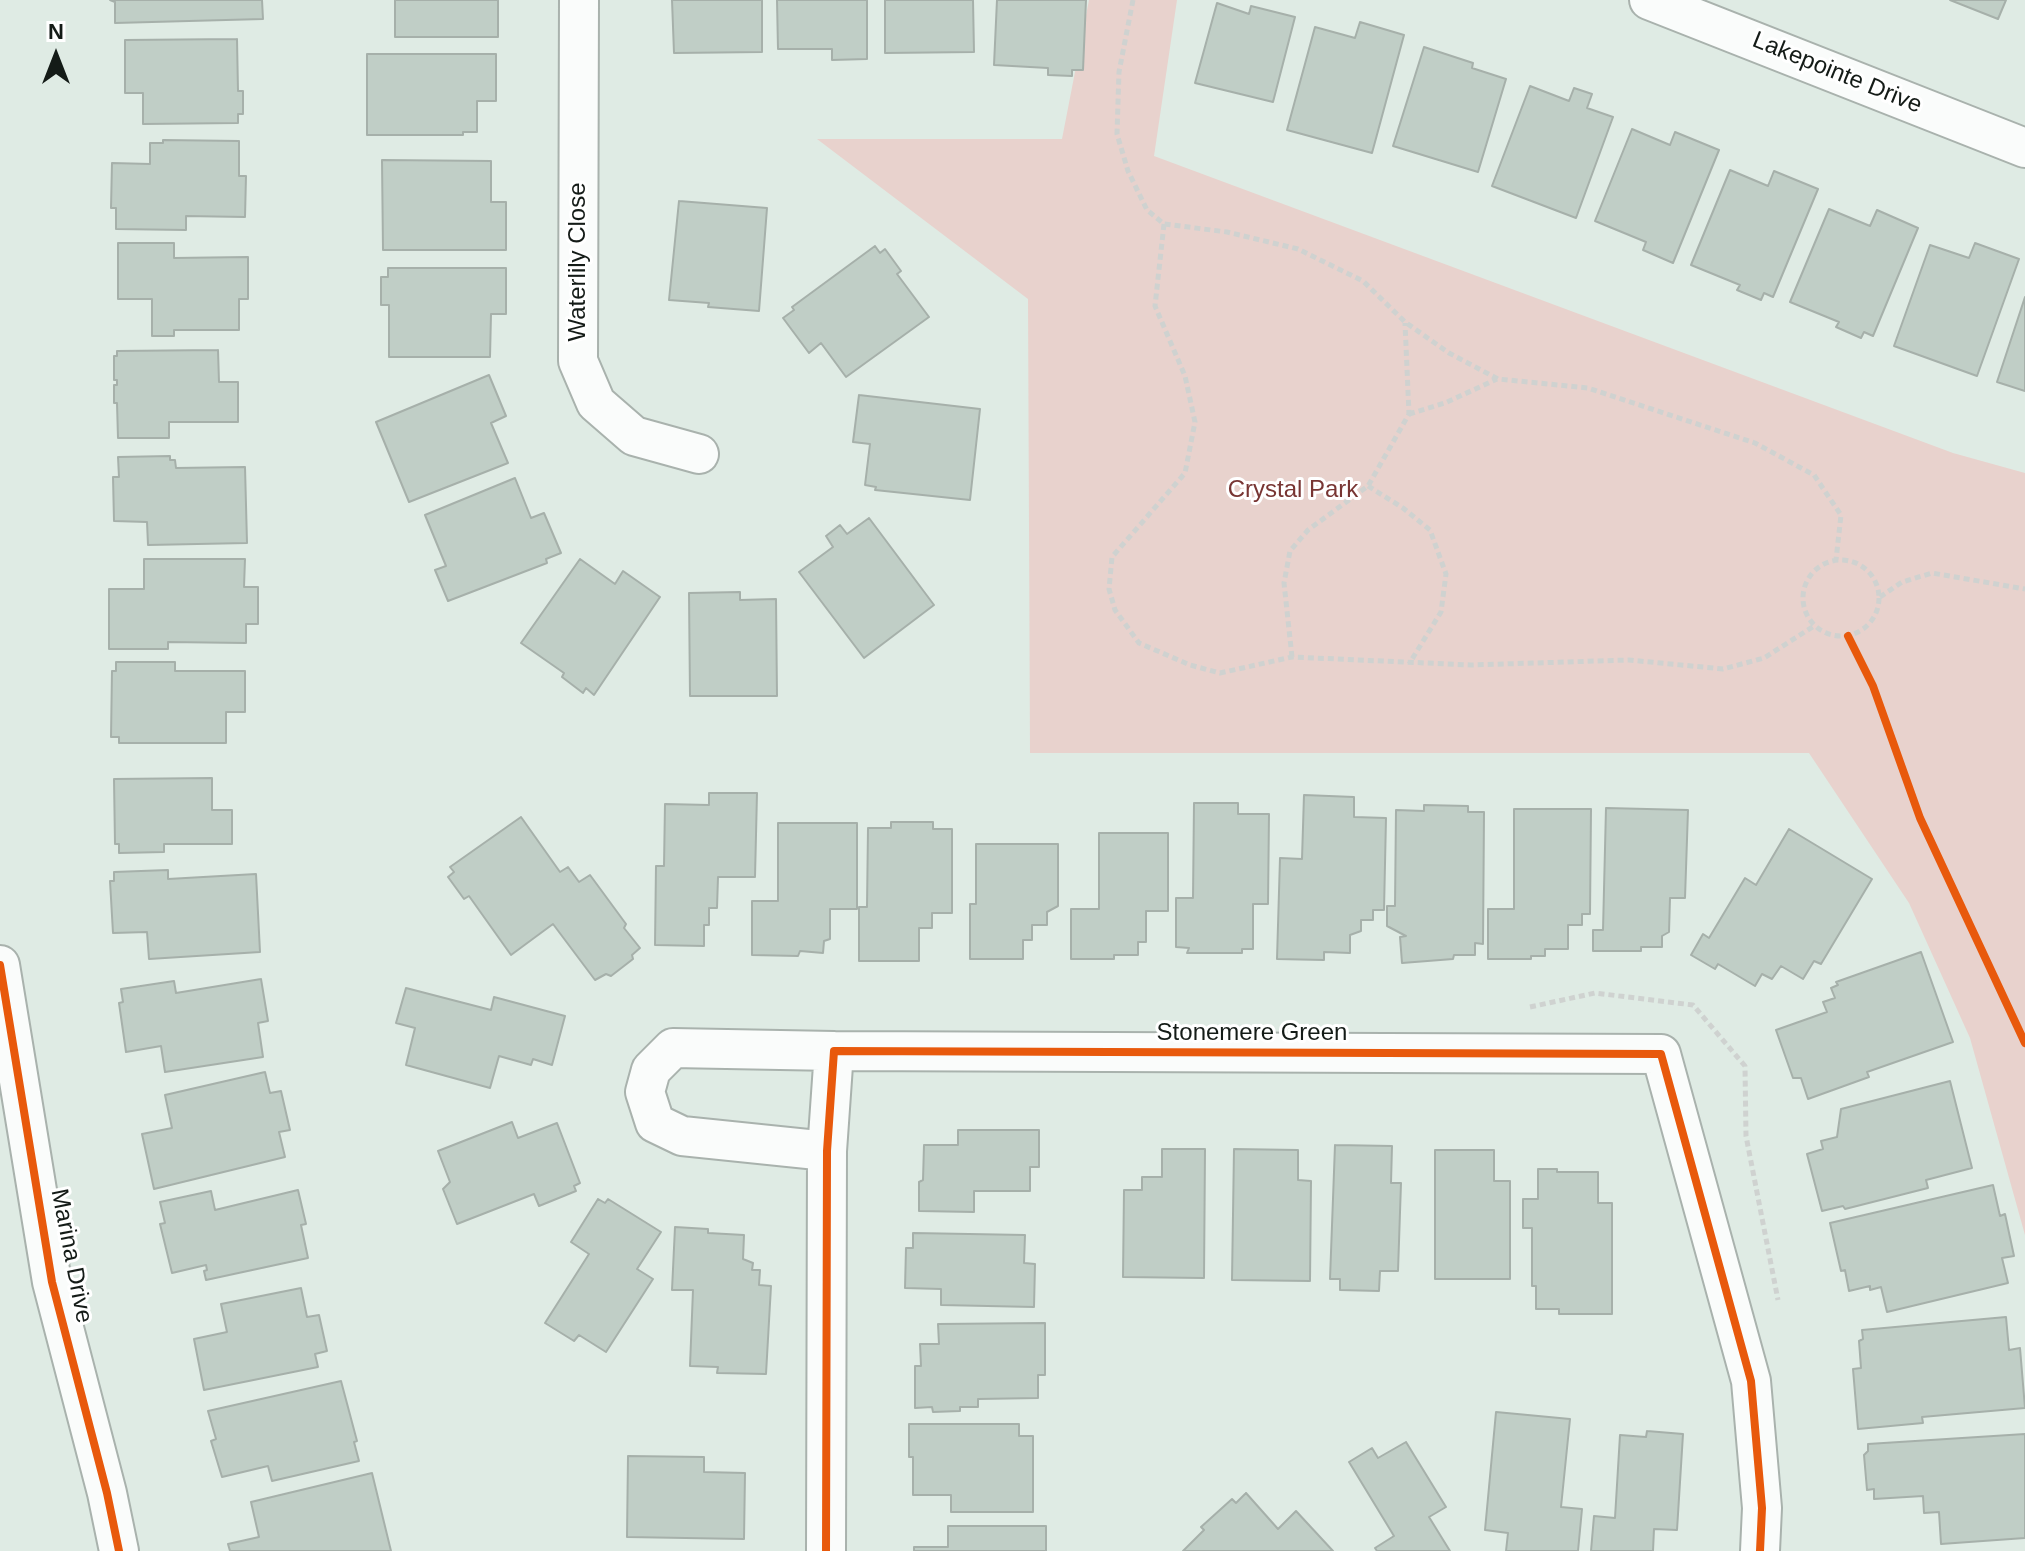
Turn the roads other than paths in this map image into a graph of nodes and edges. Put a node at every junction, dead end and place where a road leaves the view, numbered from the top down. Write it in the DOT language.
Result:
graph roads {
  1 [pos="579,0"];
  2 [pos="1649,0"];
  3 [pos="2025,148"];
  4 [pos="699,454"];
  5 [pos="0,965"];
  6 [pos="834,1051"];
  7 [pos="827,1151"];
  8 [pos="119,1551"];
  9 [pos="826,1551"];
  10 [pos="1760,1551"];
  1 -- 4 [label="street, Waterlily Close"];
  2 -- 3 [label="street, Lakepointe Drive"];
  5 -- 8 [label="street, Marina Drive"];
  6 -- 7 [label="street"];
  6 -- 7 [label="street"];
  6 -- 10 [label="street, Stonemere Green"];
  7 -- 9 [label="street"];
}
